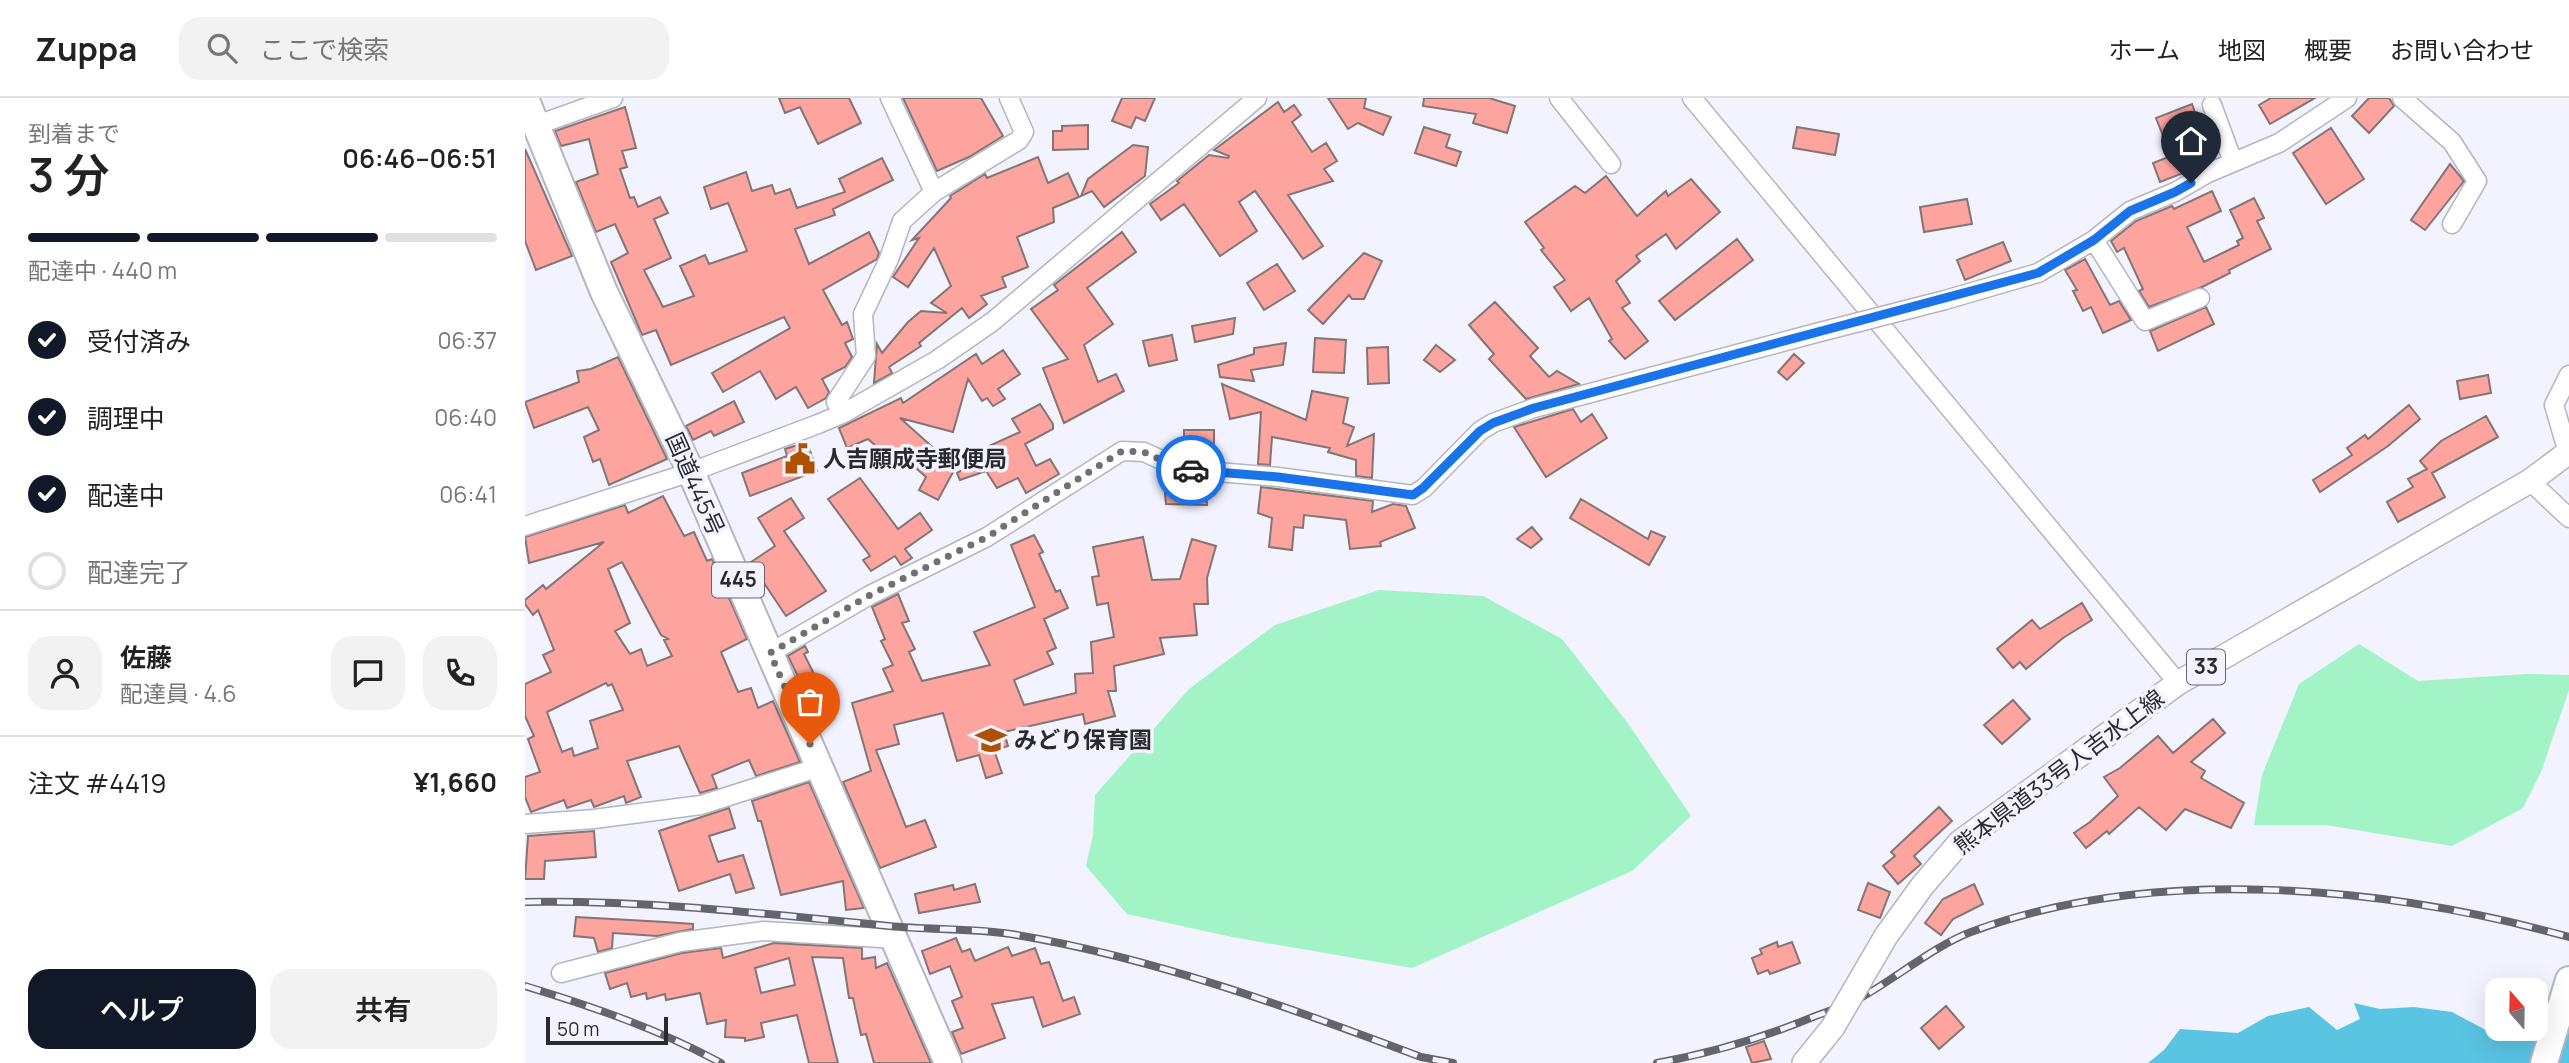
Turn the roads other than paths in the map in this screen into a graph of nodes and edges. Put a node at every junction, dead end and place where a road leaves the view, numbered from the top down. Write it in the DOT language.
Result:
graph roads {
  1 [pos="525,98"];
  2 [pos="613,98"];
  3 [pos="890,98"];
  4 [pos="1009,98"];
  5 [pos="1257,98"];
  6 [pos="1559,98"];
  7 [pos="1692,98"];
  8 [pos="2347,98"];
  9 [pos="2402,98"];
  10 [pos="2212,104"];
  11 [pos="537,125"];
  12 [pos="2233,162"];
  13 [pos="1611,164"];
  14 [pos="934,192"];
  15 [pos="2452,224"];
  16 [pos="2094,240"];
  17 [pos="2200,299"];
  18 [pos="2569,375"];
  19 [pos="844,413"];
  20 [pos="2569,453"];
  21 [pos="691,472"];
  22 [pos="2530,481"];
  23 [pos="2569,518"];
  24 [pos="525,526"];
  25 [pos="770,653"];
  26 [pos="2178,683"];
  27 [pos="820,767"];
  28 [pos="525,824"];
  29 [pos="897,939"];
  30 [pos="561,973"];
  31 [pos="2569,980"];
  32 [pos="948,1063"];
  33 [pos="1804,1063"];
  34 [pos="2545,1063"];
  1 -- 11 [label="highway, 国道445号 / 445"];
  2 -- 11 [label="street"];
  3 -- 14 [label="street"];
  4 -- 14 [label="street"];
  5 -- 19 [label="street"];
  6 -- 13 [label="street"];
  7 -- 26 [label="street"];
  8 -- 12 [label="street"];
  9 -- 15 [label="street"];
  10 -- 12 [label="street"];
  11 -- 21 [label="highway, 国道445号 / 445"];
  12 -- 16 [label="street"];
  14 -- 19 [label="street"];
  16 -- 17 [label="street"];
  16 -- 25 [label="street, bridge"];
  18 -- 20 [label="street"];
  19 -- 21 [label="street"];
  20 -- 22 [label="main road, 熊本県道33号人吉水上線 / 33"];
  21 -- 24 [label="street"];
  21 -- 25 [label="highway, 国道445号 / 445"];
  22 -- 23 [label="street"];
  22 -- 26 [label="main road, 熊本県道33号人吉水上線 / 33"];
  25 -- 27 [label="highway, 国道445号 / 445"];
  26 -- 33 [label="main road, 熊本県道33号人吉水上線 / 33, bridge"];
  27 -- 28 [label="street"];
  27 -- 29 [label="highway, 国道445号 / 445"];
  29 -- 30 [label="street"];
  29 -- 32 [label="highway, 国道445号 / 445"];
  31 -- 34 [label="highway"];
}
